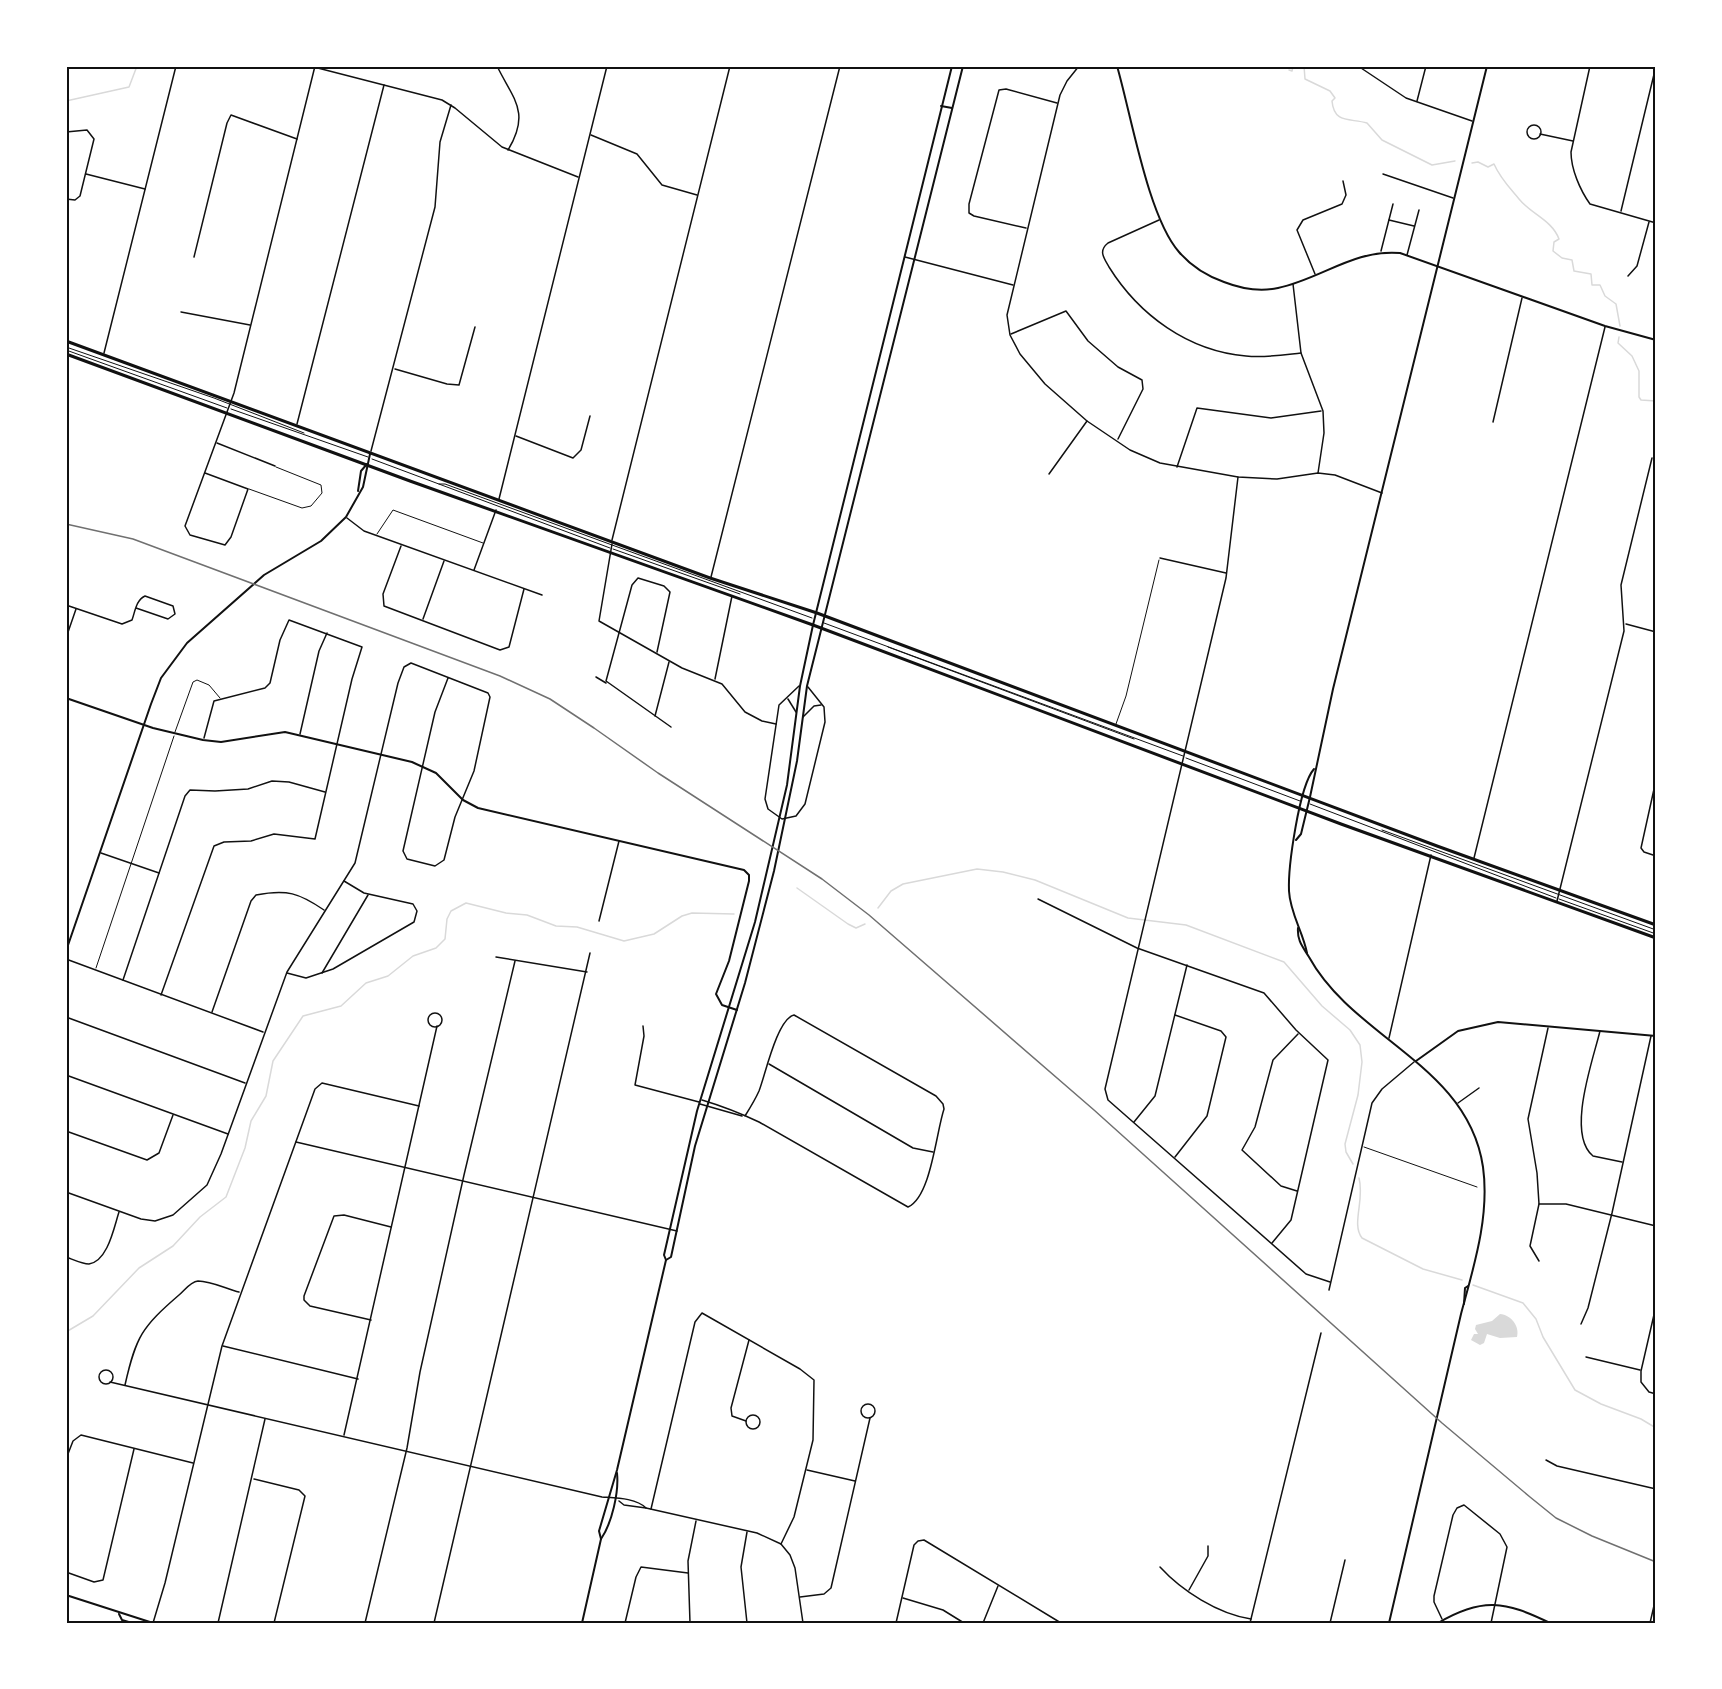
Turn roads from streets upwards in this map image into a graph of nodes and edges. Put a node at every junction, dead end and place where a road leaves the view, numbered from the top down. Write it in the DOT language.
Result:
graph roads {
  1 [pos="176,66"];
  2 [pos="310,66"];
  3 [pos="497,66"];
  4 [pos="607,66"];
  5 [pos="730,66"];
  6 [pos="840,66"];
  7 [pos="952,66"];
  8 [pos="963,66"];
  9 [pos="1079,66"];
  10 [pos="1117,66"];
  11 [pos="1358,66"];
  12 [pos="1426,66"];
  13 [pos="1487,66"];
  14 [pos="1590,66"];
  15 [pos="1656,66"];
  16 [pos="315,67"];
  17 [pos="384,85"];
  18 [pos="1417,102"];
  19 [pos="1058,103"];
  20 [pos="451,105"];
  21 [pos="941,106"];
  22 [pos="952,108"];
  23 [pos="1473,122"];
  24 [pos="66,132"];
  25 [pos="1540,134"];
  26 [pos="590,135"];
  27 [pos="297,139"];
  28 [pos="1574,141"];
  29 [pos="508,150"];
  30 [pos="85,173"];
  31 [pos="1383,174"];
  32 [pos="579,178"];
  33 [pos="1343,181"];
  34 [pos="146,189"];
  35 [pos="698,195"];
  36 [pos="1454,198"];
  37 [pos="66,199"];
  38 [pos="1393,204"];
  39 [pos="1419,210"];
  40 [pos="1621,213"];
  41 [pos="1160,220"];
  42 [pos="1389,220"];
  43 [pos="1649,221"];
  44 [pos="1656,223"];
  45 [pos="1414,226"];
  46 [pos="1027,228"];
  47 [pos="1381,251"];
  48 [pos="1407,255"];
  49 [pos="194,257"];
  50 [pos="904,257"];
  51 [pos="914,260"];
  52 [pos="1438,265"];
  53 [pos="1316,274"];
  54 [pos="1628,276"];
  55 [pos="1293,284"];
  56 [pos="1013,285"];
  57 [pos="1522,297"];
  58 [pos="181,312"];
  59 [pos="251,325"];
  60 [pos="1605,326"];
  61 [pos="475,327"];
  62 [pos="1010,334"];
  63 [pos="1656,340"];
  64 [pos="66,341"];
  65 [pos="66,352"];
  66 [pos="1301,353"];
  67 [pos="104,355"];
  68 [pos="394,368"];
  69 [pos="231,402"];
  70 [pos="1323,411"];
  71 [pos="227,413"];
  72 [pos="590,416"];
  73 [pos="1087,421"];
  74 [pos="1493,422"];
  75 [pos="297,424"];
  76 [pos="515,436"];
  77 [pos="1117,440"];
  78 [pos="216,443"];
  79 [pos="371,453"];
  80 [pos="1652,458"];
  81 [pos="367,464"];
  82 [pos="275,466"];
  83 [pos="1177,468"];
  84 [pos="205,473"];
  85 [pos="1318,473"];
  86 [pos="1049,474"];
  87 [pos="1238,477"];
  88 [pos="358,492"];
  89 [pos="1382,493"];
  90 [pos="844,499"];
  91 [pos="499,500"];
  92 [pos="853,500"];
  93 [pos="496,510"];
  94 [pos="346,517"];
  95 [pos="612,543"];
  96 [pos="401,546"];
  97 [pos="832,549"];
  98 [pos="841,550"];
  99 [pos="611,551"];
  100 [pos="1160,558"];
  101 [pos="444,560"];
  102 [pos="474,571"];
  103 [pos="1227,574"];
  104 [pos="710,578"];
  105 [pos="524,590"];
  106 [pos="542,595"];
  107 [pos="732,595"];
  108 [pos="66,604"];
  109 [pos="76,608"];
  110 [pos="136,608"];
  111 [pos="817,613"];
  112 [pos="825,616"];
  113 [pos="423,620"];
  114 [pos="1625,624"];
  115 [pos="813,625"];
  116 [pos="821,628"];
  117 [pos="327,632"];
  118 [pos="1656,632"];
  119 [pos="619,633"];
  120 [pos="66,638"];
  121 [pos="656,653"];
  122 [pos="669,661"];
  123 [pos="596,677"];
  124 [pos="448,678"];
  125 [pos="715,681"];
  126 [pos="607,683"];
  127 [pos="800,686"];
  128 [pos="807,686"];
  129 [pos="66,698"];
  130 [pos="788,699"];
  131 [pos="822,705"];
  132 [pos="796,712"];
  133 [pos="655,717"];
  134 [pos="803,718"];
  135 [pos="776,724"];
  136 [pos="145,725"];
  137 [pos="671,728"];
  138 [pos="300,734"];
  139 [pos="203,740"];
  140 [pos="339,744"];
  141 [pos="1186,752"];
  142 [pos="381,755"];
  143 [pos="1184,763"];
  144 [pos="423,767"];
  145 [pos="1314,769"];
  146 [pos="1656,780"];
  147 [pos="326,792"];
  148 [pos="1304,795"];
  149 [pos="1310,797"];
  150 [pos="462,800"];
  151 [pos="1299,807"];
  152 [pos="1306,810"];
  153 [pos="619,840"];
  154 [pos="1296,840"];
  155 [pos="100,853"];
  156 [pos="1431,855"];
  157 [pos="1656,856"];
  158 [pos="1474,859"];
  159 [pos="160,873"];
  160 [pos="344,880"];
  161 [pos="1560,890"];
  162 [pos="368,894"];
  163 [pos="1038,899"];
  164 [pos="1558,899"];
  165 [pos="324,910"];
  166 [pos="599,921"];
  167 [pos="1656,926"];
  168 [pos="1656,936"];
  169 [pos="1137,948"];
  170 [pos="66,951"];
  171 [pos="590,953"];
  172 [pos="496,957"];
  173 [pos="66,960"];
  174 [pos="515,961"];
  175 [pos="1188,964"];
  176 [pos="287,972"];
  177 [pos="322,973"];
  178 [pos="587,973"];
  179 [pos="123,980"];
  180 [pos="161,995"];
  181 [pos="730,1008"];
  182 [pos="737,1010"];
  183 [pos="212,1013"];
  184 [pos="1175,1014"];
  185 [pos="66,1017"];
  186 [pos="437,1026"];
  187 [pos="643,1026"];
  188 [pos="1548,1028"];
  189 [pos="1600,1030"];
  190 [pos="264,1032"];
  191 [pos="1299,1033"];
  192 [pos="1651,1035"];
  193 [pos="1656,1036"];
  194 [pos="1388,1039"];
  195 [pos="1416,1061"];
  196 [pos="768,1064"];
  197 [pos="66,1075"];
  198 [pos="246,1083"];
  199 [pos="1479,1088"];
  200 [pos="700,1102"];
  201 [pos="708,1102"];
  202 [pos="1458,1103"];
  203 [pos="419,1106"];
  204 [pos="707,1106"];
  205 [pos="174,1114"];
  206 [pos="745,1116"];
  207 [pos="1134,1122"];
  208 [pos="66,1131"];
  209 [pos="228,1134"];
  210 [pos="295,1142"];
  211 [pos="933,1152"];
  212 [pos="1175,1157"];
  213 [pos="1623,1162"];
  214 [pos="406,1167"];
  215 [pos="463,1181"];
  216 [pos="1297,1191"];
  217 [pos="66,1192"];
  218 [pos="533,1197"];
  219 [pos="1539,1204"];
  220 [pos="119,1212"];
  221 [pos="1612,1213"];
  222 [pos="1656,1226"];
  223 [pos="392,1227"];
  224 [pos="669,1229"];
  225 [pos="677,1231"];
  226 [pos="1271,1244"];
  227 [pos="66,1257"];
  228 [pos="666,1260"];
  229 [pos="1539,1261"];
  230 [pos="1330,1282"];
  231 [pos="1329,1290"];
  232 [pos="241,1293"];
  233 [pos="1656,1306"];
  234 [pos="371,1320"];
  235 [pos="1581,1324"];
  236 [pos="1321,1333"];
  237 [pos="749,1339"];
  238 [pos="222,1346"];
  239 [pos="1586,1357"];
  240 [pos="1641,1371"];
  241 [pos="358,1379"];
  242 [pos="110,1383"];
  243 [pos="125,1386"];
  244 [pos="1656,1394"];
  245 [pos="208,1404"];
  246 [pos="265,1418"];
  247 [pos="870,1418"];
  248 [pos="746,1421"];
  249 [pos="343,1437"];
  250 [pos="135,1449"];
  251 [pos="406,1452"];
  252 [pos="66,1459"];
  253 [pos="1546,1460"];
  254 [pos="194,1464"];
  255 [pos="471,1466"];
  256 [pos="616,1470"];
  257 [pos="806,1470"];
  258 [pos="253,1478"];
  259 [pos="856,1481"];
  260 [pos="1656,1489"];
  261 [pos="608,1498"];
  262 [pos="614,1499"];
  263 [pos="619,1500"];
  264 [pos="646,1508"];
  265 [pos="651,1509"];
  266 [pos="696,1520"];
  267 [pos="748,1531"];
  268 [pos="601,1539"];
  269 [pos="781,1544"];
  270 [pos="1208,1546"];
  271 [pos="1345,1560"];
  272 [pos="1160,1567"];
  273 [pos="66,1572"];
  274 [pos="688,1573"];
  275 [pos="998,1585"];
  276 [pos="1189,1591"];
  277 [pos="66,1595"];
  278 [pos="800,1597"];
  279 [pos="1656,1597"];
  280 [pos="902,1598"];
  281 [pos="1495,1604"];
  282 [pos="119,1614"];
  283 [pos="1251,1619"];
  284 [pos="1443,1620"];
  285 [pos="1545,1622"];
  286 [pos="132,1623"];
  287 [pos="153,1623"];
  288 [pos="218,1623"];
  289 [pos="274,1623"];
  290 [pos="365,1623"];
  291 [pos="434,1623"];
  292 [pos="582,1623"];
  293 [pos="625,1623"];
  294 [pos="690,1623"];
  295 [pos="747,1623"];
  296 [pos="803,1623"];
  297 [pos="896,1623"];
  298 [pos="964,1623"];
  299 [pos="983,1623"];
  300 [pos="1061,1623"];
  301 [pos="1250,1623"];
  302 [pos="1330,1623"];
  303 [pos="1389,1623"];
  304 [pos="1438,1623"];
  305 [pos="1491,1623"];
  306 [pos="1550,1623"];
  307 [pos="1650,1623"];
  1 -- 34 [label="street"];
  2 -- 16 [label="street"];
  3 -- 29 [label="street"];
  4 -- 26 [label="street"];
  5 -- 35 [label="street"];
  6 -- 104 [label="street"];
  7 -- 21 [label="street"];
  8 -- 22 [label="street"];
  9 -- 19 [label="street"];
  10 -- 41 [label="street"];
  11 -- 18 [label="street"];
  12 -- 18 [label="street"];
  13 -- 23 [label="street"];
  14 -- 28 [label="street"];
  15 -- 40 [label="street"];
  16 -- 17 [label="street"];
  16 -- 27 [label="street"];
  17 -- 20 [label="street"];
  17 -- 75 [label="street"];
  18 -- 23 [label="street"];
  19 -- 46 [label="street"];
  19 -- 46 [label="street"];
  20 -- 29 [label="street"];
  20 -- 68 [label="street"];
  21 -- 22 [label="street"];
  21 -- 50 [label="street"];
  22 -- 51 [label="street"];
  23 -- 36 [label="street"];
  24 -- 30 [label="street"];
  25 -- 25 [label="street"];
  25 -- 28 [label="street"];
  26 -- 32 [label="street"];
  26 -- 35 [label="street"];
  27 -- 49 [label="street"];
  27 -- 59 [label="street"];
  28 -- 40 [label="street"];
  29 -- 32 [label="street"];
  30 -- 34 [label="street"];
  30 -- 37 [label="street"];
  31 -- 36 [label="street"];
  32 -- 76 [label="street"];
  33 -- 53 [label="street"];
  34 -- 67 [label="street"];
  35 -- 95 [label="street"];
  36 -- 52 [label="street"];
  38 -- 42 [label="street"];
  39 -- 45 [label="street"];
  40 -- 43 [label="street"];
  41 -- 55 [label="street"];
  41 -- 66 [label="street"];
  42 -- 45 [label="street"];
  42 -- 47 [label="street"];
  43 -- 44 [label="street"];
  43 -- 54 [label="street"];
  45 -- 48 [label="street"];
  46 -- 56 [label="street"];
  47 -- 48 [label="street"];
  47 -- 53 [label="street"];
  48 -- 52 [label="street"];
  50 -- 51 [label="street"];
  50 -- 90 [label="street"];
  51 -- 56 [label="street"];
  51 -- 92 [label="street"];
  52 -- 57 [label="street"];
  52 -- 89 [label="street"];
  53 -- 55 [label="street"];
  55 -- 66 [label="street"];
  56 -- 62 [label="street"];
  57 -- 60 [label="street"];
  57 -- 74 [label="street"];
  58 -- 59 [label="street"];
  59 -- 69 [label="street"];
  60 -- 63 [label="street"];
  60 -- 158 [label="street"];
  61 -- 68 [label="street"];
  62 -- 73 [label="street"];
  62 -- 77 [label="street"];
  64 -- 67 [label="main road"];
  65 -- 71 [label="main road"];
  66 -- 70 [label="street"];
  67 -- 69 [label="main road"];
  68 -- 79 [label="street"];
  69 -- 71 [label="street"];
  69 -- 75 [label="main road"];
  70 -- 83 [label="street"];
  70 -- 85 [label="street"];
  71 -- 78 [label="street"];
  71 -- 81 [label="main road"];
  72 -- 76 [label="street"];
  73 -- 77 [label="street"];
  73 -- 86 [label="street"];
  75 -- 79 [label="main road"];
  76 -- 91 [label="street"];
  77 -- 83 [label="street"];
  78 -- 82 [label="street"];
  78 -- 84 [label="street"];
  79 -- 81 [label="street"];
  79 -- 91 [label="main road"];
  80 -- 114 [label="street"];
  81 -- 88 [label="street"];
  81 -- 88 [label="street"];
  81 -- 93 [label="main road"];
  83 -- 87 [label="street"];
  84 -- 84 [label="street"];
  85 -- 87 [label="street"];
  85 -- 89 [label="street"];
  87 -- 103 [label="street"];
  88 -- 94 [label="street"];
  89 -- 145 [label="street"];
  90 -- 92 [label="street"];
  90 -- 97 [label="street"];
  91 -- 95 [label="main road"];
  92 -- 98 [label="street"];
  93 -- 99 [label="main road"];
  93 -- 102 [label="street"];
  94 -- 96 [label="street"];
  94 -- 136 [label="street"];
  95 -- 99 [label="street"];
  95 -- 104 [label="main road"];
  96 -- 101 [label="street"];
  96 -- 113 [label="street"];
  97 -- 98 [label="street"];
  97 -- 111 [label="street"];
  98 -- 112 [label="street"];
  99 -- 107 [label="main road"];
  99 -- 119 [label="street"];
  100 -- 103 [label="street"];
  101 -- 102 [label="street"];
  101 -- 113 [label="street"];
  102 -- 105 [label="street"];
  103 -- 141 [label="street"];
  104 -- 111 [label="main road"];
  105 -- 106 [label="street"];
  105 -- 113 [label="street"];
  107 -- 115 [label="main road"];
  107 -- 125 [label="street"];
  108 -- 109 [label="street"];
  109 -- 110 [label="street"];
  109 -- 120 [label="street"];
  110 -- 110 [label="street"];
  111 -- 112 [label="main road"];
  111 -- 115 [label="street"];
  112 -- 116 [label="street"];
  112 -- 141 [label="main road"];
  114 -- 118 [label="street"];
  114 -- 161 [label="street"];
  115 -- 116 [label="main road"];
  115 -- 127 [label="street"];
  116 -- 128 [label="street"];
  116 -- 143 [label="main road"];
  117 -- 138 [label="street"];
  117 -- 139 [label="street"];
  117 -- 140 [label="street"];
  119 -- 121 [label="street"];
  119 -- 121 [label="street"];
  119 -- 126 [label="street"];
  121 -- 122 [label="street"];
  122 -- 125 [label="street"];
  122 -- 133 [label="street"];
  123 -- 126 [label="street"];
  124 -- 142 [label="street"];
  124 -- 144 [label="street"];
  124 -- 150 [label="street"];
  125 -- 135 [label="street"];
  126 -- 133 [label="street"];
  127 -- 130 [label="street"];
  127 -- 132 [label="street"];
  128 -- 131 [label="street"];
  128 -- 134 [label="street"];
  129 -- 136 [label="street"];
  130 -- 132 [label="street"];
  130 -- 135 [label="street"];
  131 -- 134 [label="street"];
  131 -- 135 [label="street"];
  132 -- 181 [label="street"];
  133 -- 137 [label="street"];
  134 -- 182 [label="street"];
  136 -- 139 [label="street"];
  136 -- 155 [label="street"];
  138 -- 139 [label="street"];
  138 -- 140 [label="street"];
  140 -- 142 [label="street"];
  140 -- 147 [label="street"];
  141 -- 143 [label="street"];
  141 -- 148 [label="main road"];
  142 -- 144 [label="street"];
  142 -- 160 [label="street"];
  143 -- 151 [label="main road"];
  143 -- 169 [label="street"];
  144 -- 150 [label="street"];
  144 -- 150 [label="street"];
  145 -- 148 [label="street"];
  145 -- 149 [label="street"];
  146 -- 157 [label="street"];
  147 -- 159 [label="street"];
  147 -- 180 [label="street"];
  148 -- 149 [label="main road"];
  148 -- 151 [label="street"];
  149 -- 152 [label="street"];
  149 -- 158 [label="main road"];
  150 -- 153 [label="street"];
  151 -- 152 [label="main road"];
  151 -- 154 [label="street"];
  152 -- 154 [label="street"];
  152 -- 156 [label="main road"];
  153 -- 166 [label="street"];
  153 -- 181 [label="street"];
  154 -- 194 [label="street"];
  155 -- 159 [label="street"];
  155 -- 170 [label="street"];
  156 -- 164 [label="main road"];
  156 -- 194 [label="street"];
  158 -- 161 [label="main road"];
  159 -- 179 [label="street"];
  160 -- 162 [label="street"];
  160 -- 165 [label="street"];
  161 -- 164 [label="street"];
  161 -- 167 [label="main road"];
  162 -- 177 [label="street"];
  162 -- 177 [label="street"];
  163 -- 169 [label="street"];
  164 -- 168 [label="main road"];
  165 -- 176 [label="street"];
  165 -- 183 [label="street"];
  169 -- 175 [label="street"];
  169 -- 207 [label="street"];
  171 -- 178 [label="street"];
  172 -- 174 [label="street"];
  173 -- 179 [label="street"];
  174 -- 178 [label="street"];
  174 -- 215 [label="street"];
  175 -- 184 [label="street"];
  175 -- 191 [label="street"];
  176 -- 177 [label="street"];
  176 -- 190 [label="street"];
  178 -- 218 [label="street"];
  179 -- 180 [label="street"];
  180 -- 183 [label="street"];
  181 -- 182 [label="street"];
  181 -- 200 [label="street"];
  182 -- 201 [label="street"];
  183 -- 190 [label="street"];
  184 -- 207 [label="street"];
  184 -- 212 [label="street"];
  185 -- 198 [label="street"];
  186 -- 186 [label="street"];
  186 -- 203 [label="street"];
  187 -- 200 [label="street"];
  188 -- 189 [label="street"];
  188 -- 195 [label="street"];
  188 -- 219 [label="street"];
  189 -- 192 [label="street"];
  189 -- 213 [label="street"];
  190 -- 198 [label="street"];
  191 -- 216 [label="street"];
  191 -- 216 [label="street"];
  192 -- 193 [label="street"];
  192 -- 213 [label="street"];
  194 -- 195 [label="street"];
  195 -- 202 [label="street"];
  195 -- 230 [label="street"];
  196 -- 206 [label="street"];
  196 -- 211 [label="street"];
  196 -- 211 [label="street"];
  197 -- 205 [label="street"];
  198 -- 209 [label="street"];
  199 -- 202 [label="street"];
  200 -- 201 [label="street"];
  200 -- 204 [label="street"];
  200 -- 224 [label="street"];
  201 -- 204 [label="street"];
  201 -- 206 [label="street"];
  202 -- 303 [label="street"];
  203 -- 210 [label="street"];
  203 -- 214 [label="street"];
  204 -- 206 [label="street"];
  204 -- 225 [label="street"];
  205 -- 208 [label="street"];
  205 -- 209 [label="street"];
  206 -- 211 [label="street"];
  207 -- 212 [label="street"];
  209 -- 220 [label="street"];
  210 -- 214 [label="street"];
  210 -- 232 [label="street"];
  212 -- 226 [label="street"];
  213 -- 221 [label="street"];
  214 -- 215 [label="street"];
  214 -- 223 [label="street"];
  215 -- 218 [label="street"];
  215 -- 251 [label="street"];
  216 -- 226 [label="street"];
  217 -- 220 [label="street"];
  218 -- 224 [label="street"];
  218 -- 255 [label="street"];
  219 -- 221 [label="street"];
  219 -- 229 [label="street"];
  220 -- 227 [label="street"];
  221 -- 222 [label="street"];
  221 -- 235 [label="street"];
  223 -- 234 [label="street"];
  223 -- 234 [label="street"];
  224 -- 225 [label="street"];
  224 -- 228 [label="street"];
  225 -- 228 [label="street"];
  226 -- 230 [label="street"];
  228 -- 256 [label="street"];
  230 -- 231 [label="street"];
  232 -- 238 [label="street"];
  232 -- 243 [label="street"];
  233 -- 240 [label="street"];
  234 -- 241 [label="street"];
  236 -- 283 [label="street"];
  237 -- 248 [label="street"];
  237 -- 257 [label="street"];
  237 -- 265 [label="street"];
  238 -- 241 [label="street"];
  238 -- 245 [label="street"];
  239 -- 240 [label="street"];
  240 -- 244 [label="street"];
  241 -- 249 [label="street"];
  242 -- 242 [label="street"];
  242 -- 243 [label="street"];
  243 -- 245 [label="street"];
  245 -- 246 [label="street"];
  245 -- 254 [label="street"];
  246 -- 249 [label="street"];
  246 -- 258 [label="street"];
  247 -- 247 [label="street"];
  247 -- 259 [label="street"];
  248 -- 248 [label="street"];
  249 -- 251 [label="street"];
  250 -- 252 [label="street"];
  250 -- 254 [label="street"];
  250 -- 273 [label="street"];
  251 -- 255 [label="street"];
  251 -- 290 [label="street"];
  253 -- 260 [label="street"];
  254 -- 287 [label="street"];
  255 -- 261 [label="street"];
  255 -- 291 [label="street"];
  256 -- 261 [label="street"];
  256 -- 262 [label="street"];
  257 -- 259 [label="street"];
  257 -- 269 [label="street"];
  258 -- 288 [label="street"];
  258 -- 289 [label="street"];
  259 -- 278 [label="street"];
  261 -- 262 [label="street"];
  261 -- 268 [label="street"];
  262 -- 263 [label="street"];
  262 -- 268 [label="street"];
  263 -- 264 [label="street"];
  263 -- 264 [label="street"];
  264 -- 265 [label="street"];
  265 -- 266 [label="street"];
  266 -- 267 [label="street"];
  266 -- 274 [label="street"];
  267 -- 269 [label="street"];
  267 -- 295 [label="street"];
  268 -- 292 [label="street"];
  269 -- 278 [label="street"];
  270 -- 276 [label="street"];
  271 -- 302 [label="street"];
  272 -- 276 [label="street"];
  274 -- 293 [label="street"];
  274 -- 294 [label="street"];
  275 -- 280 [label="street"];
  275 -- 299 [label="street"];
  275 -- 300 [label="street"];
  276 -- 283 [label="street"];
  277 -- 282 [label="street"];
  278 -- 296 [label="street"];
  279 -- 307 [label="street"];
  280 -- 297 [label="street"];
  280 -- 298 [label="street"];
  281 -- 284 [label="street"];
  281 -- 284 [label="street"];
  281 -- 285 [label="street"];
  281 -- 305 [label="street"];
  282 -- 286 [label="street"];
  282 -- 287 [label="street"];
  283 -- 301 [label="street"];
  284 -- 304 [label="street"];
  285 -- 306 [label="street"];
}
